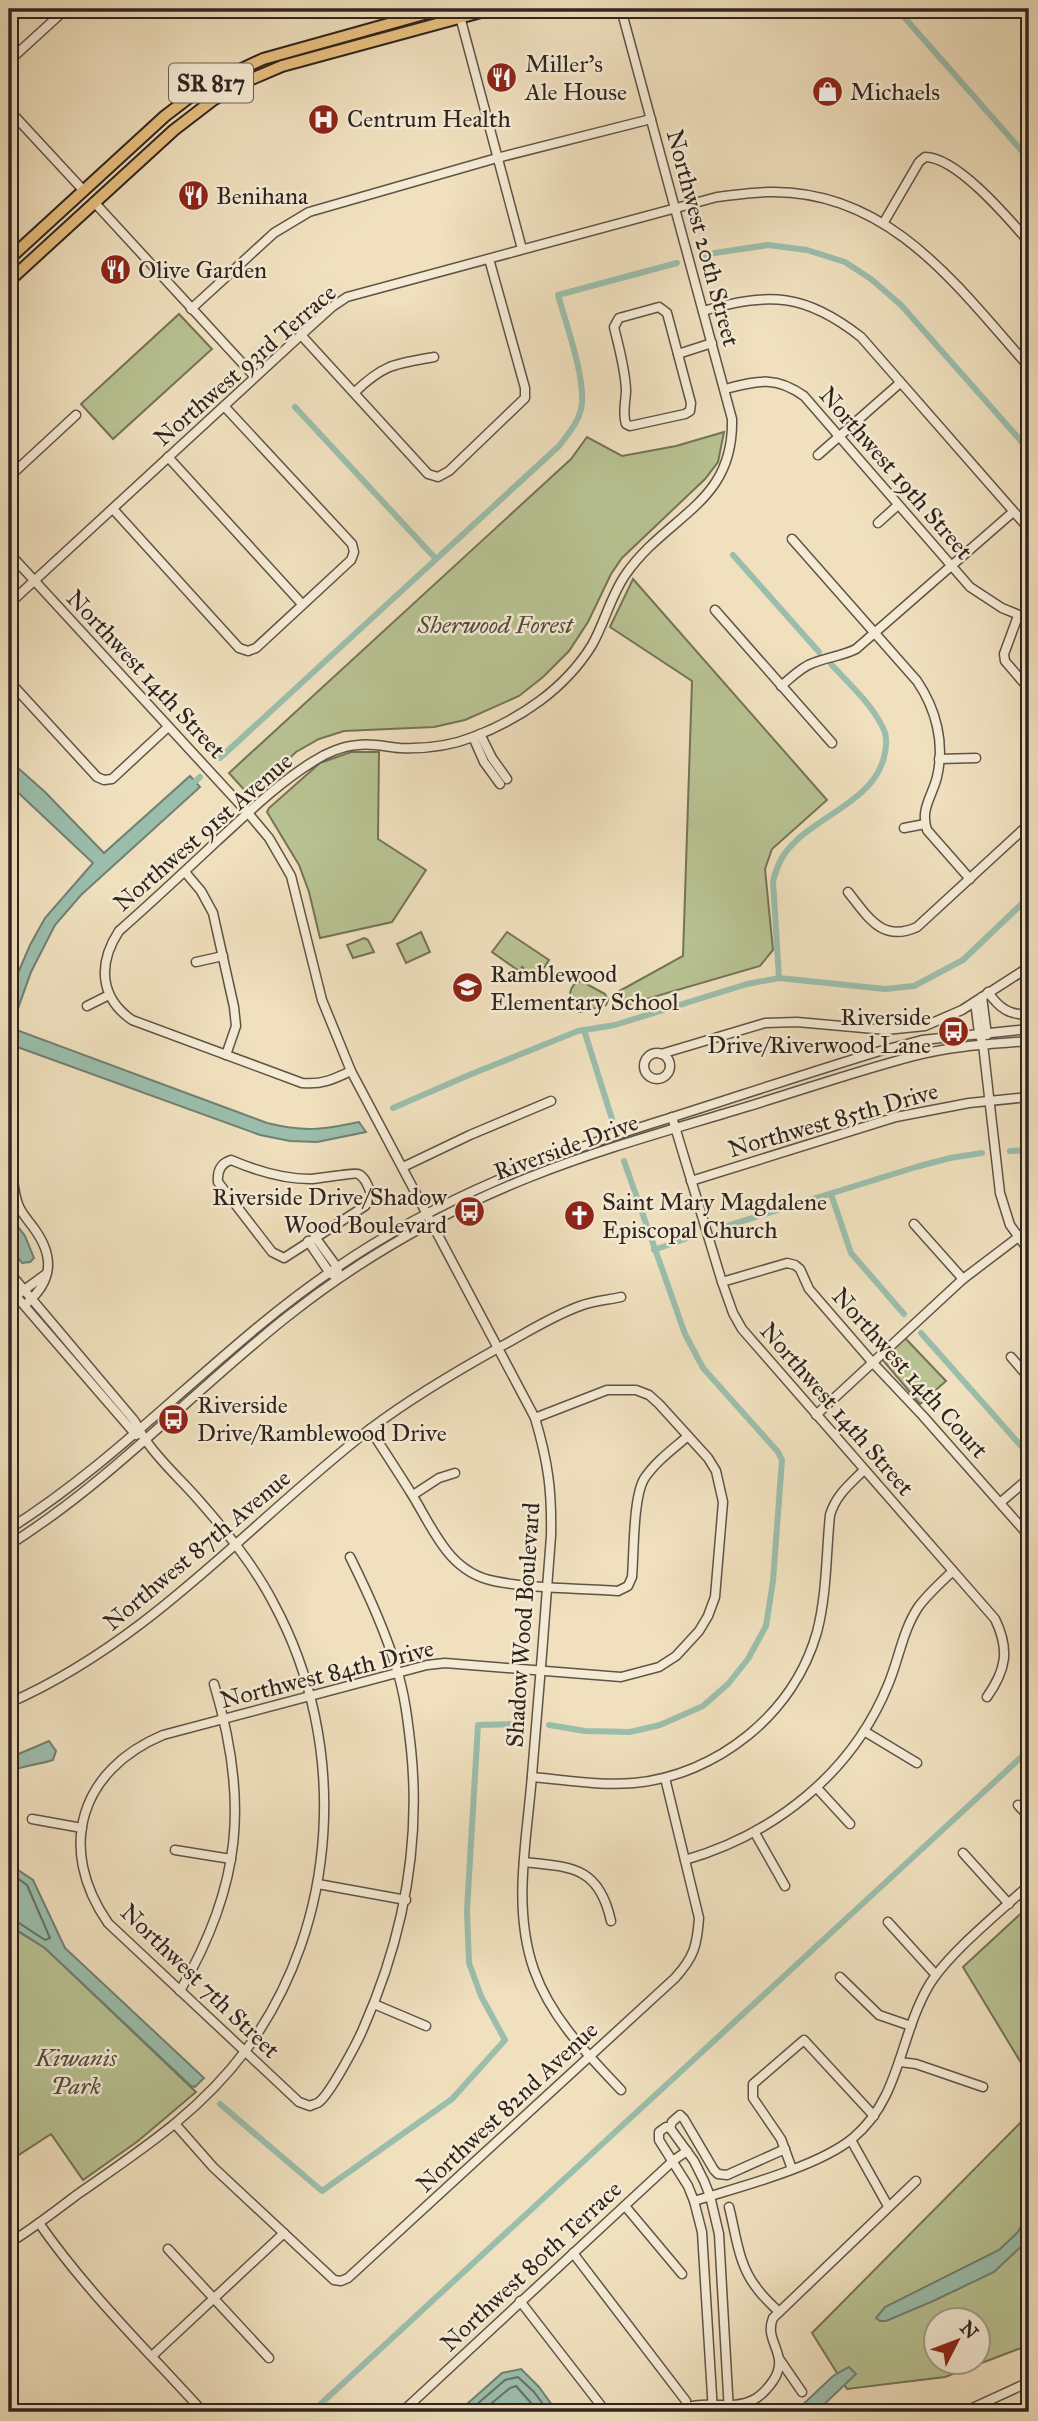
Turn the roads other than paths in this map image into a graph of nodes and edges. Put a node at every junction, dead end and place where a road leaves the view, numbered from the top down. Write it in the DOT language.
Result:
graph roads {
  1 [pos="66,9"];
  2 [pos="442,9"];
  3 [pos="492,9"];
  4 [pos="621,9"];
  5 [pos="459,13"];
  6 [pos="299,48"];
  7 [pos="263,59"];
  8 [pos="9,61"];
  9 [pos="267,73"];
  10 [pos="240,84"];
  11 [pos="9,110"];
  12 [pos="651,119"];
  13 [pos="497,158"];
  14 [pos="116,162"];
  15 [pos="84,191"];
  16 [pos="94,202"];
  17 [pos="675,208"];
  18 [pos="884,222"];
  19 [pos="68,226"];
  20 [pos="1029,242"];
  21 [pos="522,249"];
  22 [pos="489,259"];
  23 [pos="9,260"];
  24 [pos="9,281"];
  25 [pos="191,309"];
  26 [pos="703,311"];
  27 [pos="301,335"];
  28 [pos="712,343"];
  29 [pos="678,354"];
  30 [pos="434,357"];
  31 [pos="1029,367"];
  32 [pos="255,377"];
  33 [pos="900,383"];
  34 [pos="725,388"];
  35 [pos="355,392"];
  36 [pos="224,406"];
  37 [pos="76,415"];
  38 [pos="838,436"];
  39 [pos="818,454"];
  40 [pos="168,457"];
  41 [pos="9,477"];
  42 [pos="720,478"];
  43 [pos="898,505"];
  44 [pos="113,509"];
  45 [pos="1013,512"];
  46 [pos="878,523"];
  47 [pos="1029,529"];
  48 [pos="792,539"];
  49 [pos="9,553"];
  50 [pos="951,565"];
  51 [pos="34,581"];
  52 [pos="9,604"];
  53 [pos="302,604"];
  54 [pos="715,610"];
  55 [pos="1018,616"];
  56 [pos="1029,619"];
  57 [pos="874,632"];
  58 [pos="9,681"];
  59 [pos="781,686"];
  60 [pos="1029,689"];
  61 [pos="168,727"];
  62 [pos="477,736"];
  63 [pos="832,743"];
  64 [pos="976,758"];
  65 [pos="939,759"];
  66 [pos="503,781"];
  67 [pos="248,813"];
  68 [pos="925,824"];
  69 [pos="1029,824"];
  70 [pos="904,828"];
  71 [pos="281,855"];
  72 [pos="185,872"];
  73 [pos="970,879"];
  74 [pos="848,892"];
  75 [pos="223,956"];
  76 [pos="196,962"];
  77 [pos="1029,967"];
  78 [pos="109,995"];
  79 [pos="982,997"];
  80 [pos="87,1006"];
  81 [pos="1029,1014"];
  82 [pos="1029,1029"];
  83 [pos="983,1032"];
  84 [pos="1029,1041"];
  85 [pos="983,1044"];
  86 [pos="662,1054"];
  87 [pos="226,1055"];
  88 [pos="351,1071"];
  89 [pos="1029,1097"];
  90 [pos="990,1100"];
  91 [pos="551,1101"];
  92 [pos="672,1117"];
  93 [pos="675,1129"];
  94 [pos="9,1162"];
  95 [pos="403,1167"];
  96 [pos="691,1181"];
  97 [pos="428,1214"];
  98 [pos="433,1223"];
  99 [pos="914,1224"];
  100 [pos="1029,1229"];
  101 [pos="1017,1238"];
  102 [pos="312,1239"];
  103 [pos="1029,1251"];
  104 [pos="333,1270"];
  105 [pos="9,1272"];
  106 [pos="46,1274"];
  107 [pos="340,1279"];
  108 [pos="963,1279"];
  109 [pos="722,1282"];
  110 [pos="9,1288"];
  111 [pos="23,1290"];
  112 [pos="15,1297"];
  113 [pos="621,1297"];
  114 [pos="31,1300"];
  115 [pos="23,1306"];
  116 [pos="499,1348"];
  117 [pos="1011,1357"];
  118 [pos="873,1363"];
  119 [pos="1029,1378"];
  120 [pos="816,1415"];
  121 [pos="535,1418"];
  122 [pos="370,1429"];
  123 [pos="136,1431"];
  124 [pos="688,1436"];
  125 [pos="145,1440"];
  126 [pos="864,1470"];
  127 [pos="455,1473"];
  128 [pos="1029,1478"];
  129 [pos="413,1495"];
  130 [pos="1001,1502"];
  131 [pos="9,1529"];
  132 [pos="1029,1536"];
  133 [pos="9,1545"];
  134 [pos="236,1545"];
  135 [pos="350,1557"];
  136 [pos="953,1572"];
  137 [pos="547,1586"];
  138 [pos="540,1671"];
  139 [pos="398,1672"];
  140 [pos="214,1684"];
  141 [pos="311,1696"];
  142 [pos="987,1697"];
  143 [pos="9,1703"];
  144 [pos="225,1718"];
  145 [pos="864,1731"];
  146 [pos="916,1763"];
  147 [pos="532,1777"];
  148 [pos="666,1778"];
  149 [pos="817,1788"];
  150 [pos="1017,1805"];
  151 [pos="1029,1817"];
  152 [pos="32,1819"];
  153 [pos="850,1824"];
  154 [pos="82,1828"];
  155 [pos="755,1833"];
  156 [pos="175,1850"];
  157 [pos="963,1853"];
  158 [pos="231,1859"];
  159 [pos="685,1860"];
  160 [pos="524,1862"];
  161 [pos="318,1884"];
  162 [pos="1029,1885"];
  163 [pos="785,1886"];
  164 [pos="406,1900"];
  165 [pos="1009,1903"];
  166 [pos="611,1922"];
  167 [pos="888,1922"];
  168 [pos="936,1975"];
  169 [pos="841,1977"];
  170 [pos="180,1991"];
  171 [pos="374,2004"];
  172 [pos="426,2026"];
  173 [pos="911,2026"];
  174 [pos="245,2051"];
  175 [pos="589,2056"];
  176 [pos="900,2062"];
  177 [pos="983,2087"];
  178 [pos="621,2090"];
  179 [pos="874,2116"];
  180 [pos="176,2124"];
  181 [pos="670,2128"];
  182 [pos="851,2140"];
  183 [pos="785,2149"];
  184 [pos="687,2151"];
  185 [pos="674,2160"];
  186 [pos="792,2169"];
  187 [pos="916,2181"];
  188 [pos="710,2196"];
  189 [pos="694,2201"];
  190 [pos="625,2206"];
  191 [pos="888,2206"];
  192 [pos="729,2207"];
  193 [pos="39,2223"];
  194 [pos="284,2233"];
  195 [pos="10,2243"];
  196 [pos="168,2249"];
  197 [pos="573,2253"];
  198 [pos="682,2274"];
  199 [pos="214,2298"];
  200 [pos="520,2301"];
  201 [pos="779,2312"];
  202 [pos="152,2356"];
  203 [pos="269,2358"];
  204 [pos="780,2360"];
  205 [pos="1029,2382"];
  206 [pos="802,2392"];
  207 [pos="686,2404"];
  208 [pos="712,2406"];
  209 [pos="728,2408"];
  210 [pos="203,2412"];
  211 [pos="402,2412"];
  212 [pos="606,2412"];
  213 [pos="678,2412"];
  214 [pos="964,2412"];
  1 -- 8 [label="street"];
  2 -- 6 [label="main road, SR 817"];
  3 -- 5 [label="main road, SR 817"];
  4 -- 12 [label="street, Northwest 20th Street"];
  5 -- 9 [label="main road, SR 817"];
  5 -- 13 [label="street"];
  6 -- 7 [label="main road, SR 817"];
  6 -- 9 [label="main road"];
  7 -- 10 [label="main road"];
  7 -- 14 [label="main road, SR 817"];
  9 -- 10 [label="main road, SR 817"];
  10 -- 16 [label="main road, SR 817"];
  11 -- 15 [label="street"];
  12 -- 13 [label="street"];
  12 -- 17 [label="street, Northwest 20th Street"];
  13 -- 21 [label="street"];
  13 -- 25 [label="street"];
  14 -- 15 [label="main road, SR 817"];
  14 -- 16 [label="main road"];
  15 -- 19 [label="main road"];
  15 -- 23 [label="main road, SR 817"];
  16 -- 19 [label="main road, SR 817"];
  16 -- 25 [label="street"];
  17 -- 18 [label="street, Northwest 93rd Terrace"];
  17 -- 21 [label="street, Northwest 93rd Terrace"];
  17 -- 26 [label="street, Northwest 20th Street"];
  18 -- 20 [label="street"];
  18 -- 31 [label="street, Northwest 93rd Terrace"];
  19 -- 24 [label="main road, SR 817"];
  21 -- 22 [label="street, Northwest 93rd Terrace"];
  22 -- 27 [label="street, Northwest 93rd Terrace"];
  22 -- 35 [label="street"];
  25 -- 32 [label="street"];
  26 -- 28 [label="street, Northwest 20th Street"];
  26 -- 33 [label="street"];
  27 -- 32 [label="street, Northwest 93rd Terrace"];
  27 -- 35 [label="street"];
  28 -- 29 [label="street"];
  28 -- 34 [label="street, Northwest 20th Street"];
  29 -- 29 [label="street"];
  30 -- 35 [label="street"];
  32 -- 36 [label="street, Northwest 93rd Terrace"];
  33 -- 38 [label="street"];
  33 -- 45 [label="street"];
  34 -- 38 [label="street, Northwest 19th Street"];
  34 -- 42 [label="street, Northwest 20th Street"];
  36 -- 40 [label="street, Northwest 93rd Terrace"];
  36 -- 53 [label="street"];
  37 -- 41 [label="street"];
  38 -- 39 [label="street"];
  38 -- 43 [label="street, Northwest 19th Street"];
  40 -- 44 [label="street, Northwest 93rd Terrace"];
  40 -- 53 [label="street"];
  42 -- 62 [label="street, Northwest 91st Avenue"];
  43 -- 46 [label="street"];
  43 -- 50 [label="street, Northwest 19th Street"];
  44 -- 51 [label="street, Northwest 93rd Terrace"];
  44 -- 53 [label="street"];
  45 -- 47 [label="street"];
  45 -- 50 [label="street"];
  48 -- 57 [label="street"];
  49 -- 51 [label="street, Northwest 14th Street"];
  50 -- 55 [label="street, Northwest 19th Street"];
  50 -- 57 [label="street"];
  51 -- 52 [label="street, Northwest 93rd Terrace"];
  51 -- 61 [label="street, Northwest 14th Street"];
  54 -- 59 [label="street"];
  55 -- 56 [label="street, Northwest 19th Street"];
  55 -- 60 [label="street"];
  57 -- 59 [label="street"];
  57 -- 65 [label="street"];
  58 -- 61 [label="street"];
  59 -- 63 [label="street"];
  61 -- 67 [label="street, Northwest 14th Street"];
  62 -- 66 [label="street"];
  62 -- 67 [label="street, Northwest 91st Avenue"];
  64 -- 65 [label="street"];
  65 -- 68 [label="street"];
  67 -- 71 [label="street, Northwest 14th Street"];
  67 -- 72 [label="street, Northwest 91st Avenue"];
  68 -- 70 [label="street"];
  68 -- 73 [label="street"];
  69 -- 73 [label="street"];
  71 -- 88 [label="street, Shadow Wood Boulevard"];
  72 -- 75 [label="street"];
  72 -- 78 [label="street, Northwest 91st Avenue"];
  73 -- 74 [label="street"];
  75 -- 76 [label="street"];
  75 -- 87 [label="street"];
  77 -- 79 [label="street"];
  78 -- 80 [label="street"];
  78 -- 87 [label="street"];
  79 -- 81 [label="street"];
  79 -- 83 [label="street"];
  79 -- 86 [label="street"];
  82 -- 83 [label="street, Riverside Drive"];
  83 -- 85 [label="street"];
  83 -- 92 [label="street, Riverside Drive"];
  84 -- 85 [label="street, Riverside Drive"];
  85 -- 90 [label="street"];
  85 -- 93 [label="street, Riverside Drive"];
  87 -- 88 [label="street"];
  88 -- 95 [label="street, Shadow Wood Boulevard"];
  89 -- 90 [label="street, Northwest 85th Drive"];
  90 -- 96 [label="street, Northwest 85th Drive"];
  90 -- 101 [label="street"];
  91 -- 95 [label="street"];
  92 -- 93 [label="street, Northwest 14th Street"];
  92 -- 97 [label="street, Riverside Drive"];
  93 -- 96 [label="street, Northwest 14th Street"];
  93 -- 98 [label="street, Riverside Drive"];
  94 -- 106 [label="street"];
  95 -- 97 [label="street, Shadow Wood Boulevard"];
  96 -- 109 [label="street, Northwest 14th Street"];
  97 -- 98 [label="street, Shadow Wood Boulevard"];
  97 -- 104 [label="street, Riverside Drive"];
  98 -- 107 [label="street, Riverside Drive"];
  98 -- 116 [label="street, Shadow Wood Boulevard"];
  99 -- 108 [label="street"];
  100 -- 101 [label="street"];
  101 -- 103 [label="street"];
  101 -- 108 [label="street"];
  102 -- 102 [label="street"];
  102 -- 104 [label="street"];
  104 -- 107 [label="street"];
  104 -- 123 [label="street, Riverside Drive"];
  105 -- 111 [label="street"];
  106 -- 111 [label="street"];
  106 -- 114 [label="street"];
  107 -- 125 [label="street, Riverside Drive"];
  108 -- 118 [label="street"];
  109 -- 118 [label="street, Northwest 14th Court"];
  109 -- 120 [label="street, Northwest 14th Street"];
  110 -- 112 [label="street"];
  111 -- 112 [label="street"];
  111 -- 114 [label="street"];
  112 -- 115 [label="street"];
  113 -- 116 [label="street, Northwest 87th Avenue"];
  114 -- 115 [label="street"];
  114 -- 123 [label="street"];
  115 -- 123 [label="street"];
  116 -- 121 [label="street, Shadow Wood Boulevard"];
  116 -- 122 [label="street, Northwest 87th Avenue"];
  117 -- 119 [label="street"];
  118 -- 120 [label="street"];
  118 -- 130 [label="street, Northwest 14th Court"];
  120 -- 126 [label="street, Northwest 14th Street"];
  121 -- 124 [label="street, Northwest 84th Drive"];
  121 -- 137 [label="street, Shadow Wood Boulevard"];
  122 -- 129 [label="street"];
  122 -- 134 [label="street, Northwest 87th Avenue"];
  123 -- 125 [label="street"];
  123 -- 131 [label="street, Riverside Drive"];
  124 -- 137 [label="street"];
  124 -- 138 [label="street, Northwest 84th Drive"];
  125 -- 133 [label="street, Riverside Drive"];
  125 -- 134 [label="street"];
  126 -- 136 [label="street, Northwest 14th Street"];
  126 -- 148 [label="street"];
  127 -- 129 [label="street"];
  128 -- 130 [label="street"];
  129 -- 137 [label="street"];
  130 -- 132 [label="street, Northwest 14th Court"];
  134 -- 141 [label="street"];
  134 -- 143 [label="street, Northwest 87th Avenue"];
  135 -- 139 [label="street"];
  136 -- 142 [label="street, Northwest 14th Street"];
  136 -- 145 [label="street"];
  137 -- 138 [label="street, Shadow Wood Boulevard"];
  138 -- 139 [label="street, Northwest 84th Drive"];
  138 -- 147 [label="street, Shadow Wood Boulevard"];
  139 -- 141 [label="street, Northwest 84th Drive"];
  139 -- 164 [label="street"];
  140 -- 144 [label="street"];
  141 -- 144 [label="street, Northwest 84th Drive"];
  141 -- 161 [label="street"];
  144 -- 154 [label="street, Northwest 84th Drive"];
  144 -- 158 [label="street"];
  145 -- 146 [label="street"];
  145 -- 149 [label="street"];
  147 -- 148 [label="street"];
  147 -- 160 [label="street, Shadow Wood Boulevard"];
  148 -- 159 [label="street"];
  149 -- 153 [label="street"];
  149 -- 155 [label="street"];
  150 -- 151 [label="street"];
  152 -- 154 [label="street"];
  154 -- 170 [label="street, Northwest 7th Street"];
  155 -- 159 [label="street"];
  155 -- 163 [label="street"];
  156 -- 158 [label="street"];
  157 -- 165 [label="street"];
  158 -- 170 [label="street"];
  159 -- 175 [label="street, Northwest 82nd Avenue"];
  160 -- 166 [label="street"];
  160 -- 175 [label="street, Shadow Wood Boulevard"];
  161 -- 164 [label="street"];
  161 -- 174 [label="street"];
  162 -- 165 [label="street"];
  164 -- 171 [label="street"];
  165 -- 168 [label="street"];
  167 -- 168 [label="street"];
  168 -- 173 [label="street"];
  169 -- 173 [label="street"];
  170 -- 174 [label="street, Northwest 7th Street"];
  171 -- 172 [label="street"];
  171 -- 174 [label="street, Northwest 7th Street"];
  173 -- 176 [label="street"];
  174 -- 180 [label="street"];
  175 -- 178 [label="street, Shadow Wood Boulevard"];
  175 -- 194 [label="street, Northwest 82nd Avenue"];
  176 -- 177 [label="street"];
  176 -- 179 [label="street"];
  179 -- 182 [label="street"];
  179 -- 183 [label="street"];
  180 -- 193 [label="street"];
  180 -- 194 [label="street"];
  181 -- 183 [label="street"];
  181 -- 184 [label="street"];
  181 -- 185 [label="street"];
  182 -- 186 [label="street"];
  182 -- 191 [label="street"];
  183 -- 186 [label="street"];
  184 -- 185 [label="street, Northwest 80th Terrace"];
  184 -- 188 [label="street"];
  185 -- 189 [label="street"];
  185 -- 190 [label="street, Northwest 80th Terrace"];
  186 -- 188 [label="street"];
  187 -- 191 [label="street"];
  188 -- 189 [label="street"];
  188 -- 209 [label="street"];
  189 -- 208 [label="street"];
  190 -- 197 [label="street, Northwest 80th Terrace"];
  190 -- 198 [label="street"];
  191 -- 201 [label="street"];
  192 -- 201 [label="street"];
  193 -- 195 [label="street"];
  193 -- 202 [label="street"];
  194 -- 199 [label="street"];
  196 -- 199 [label="street"];
  197 -- 200 [label="street, Northwest 80th Terrace"];
  197 -- 207 [label="street"];
  199 -- 202 [label="street"];
  199 -- 203 [label="street"];
  200 -- 211 [label="street, Northwest 80th Terrace"];
  200 -- 212 [label="street"];
  201 -- 204 [label="street"];
  202 -- 210 [label="street"];
  204 -- 206 [label="street"];
  204 -- 209 [label="street"];
  205 -- 214 [label="street"];
  207 -- 208 [label="street"];
  207 -- 213 [label="street"];
  208 -- 209 [label="street"];
}
